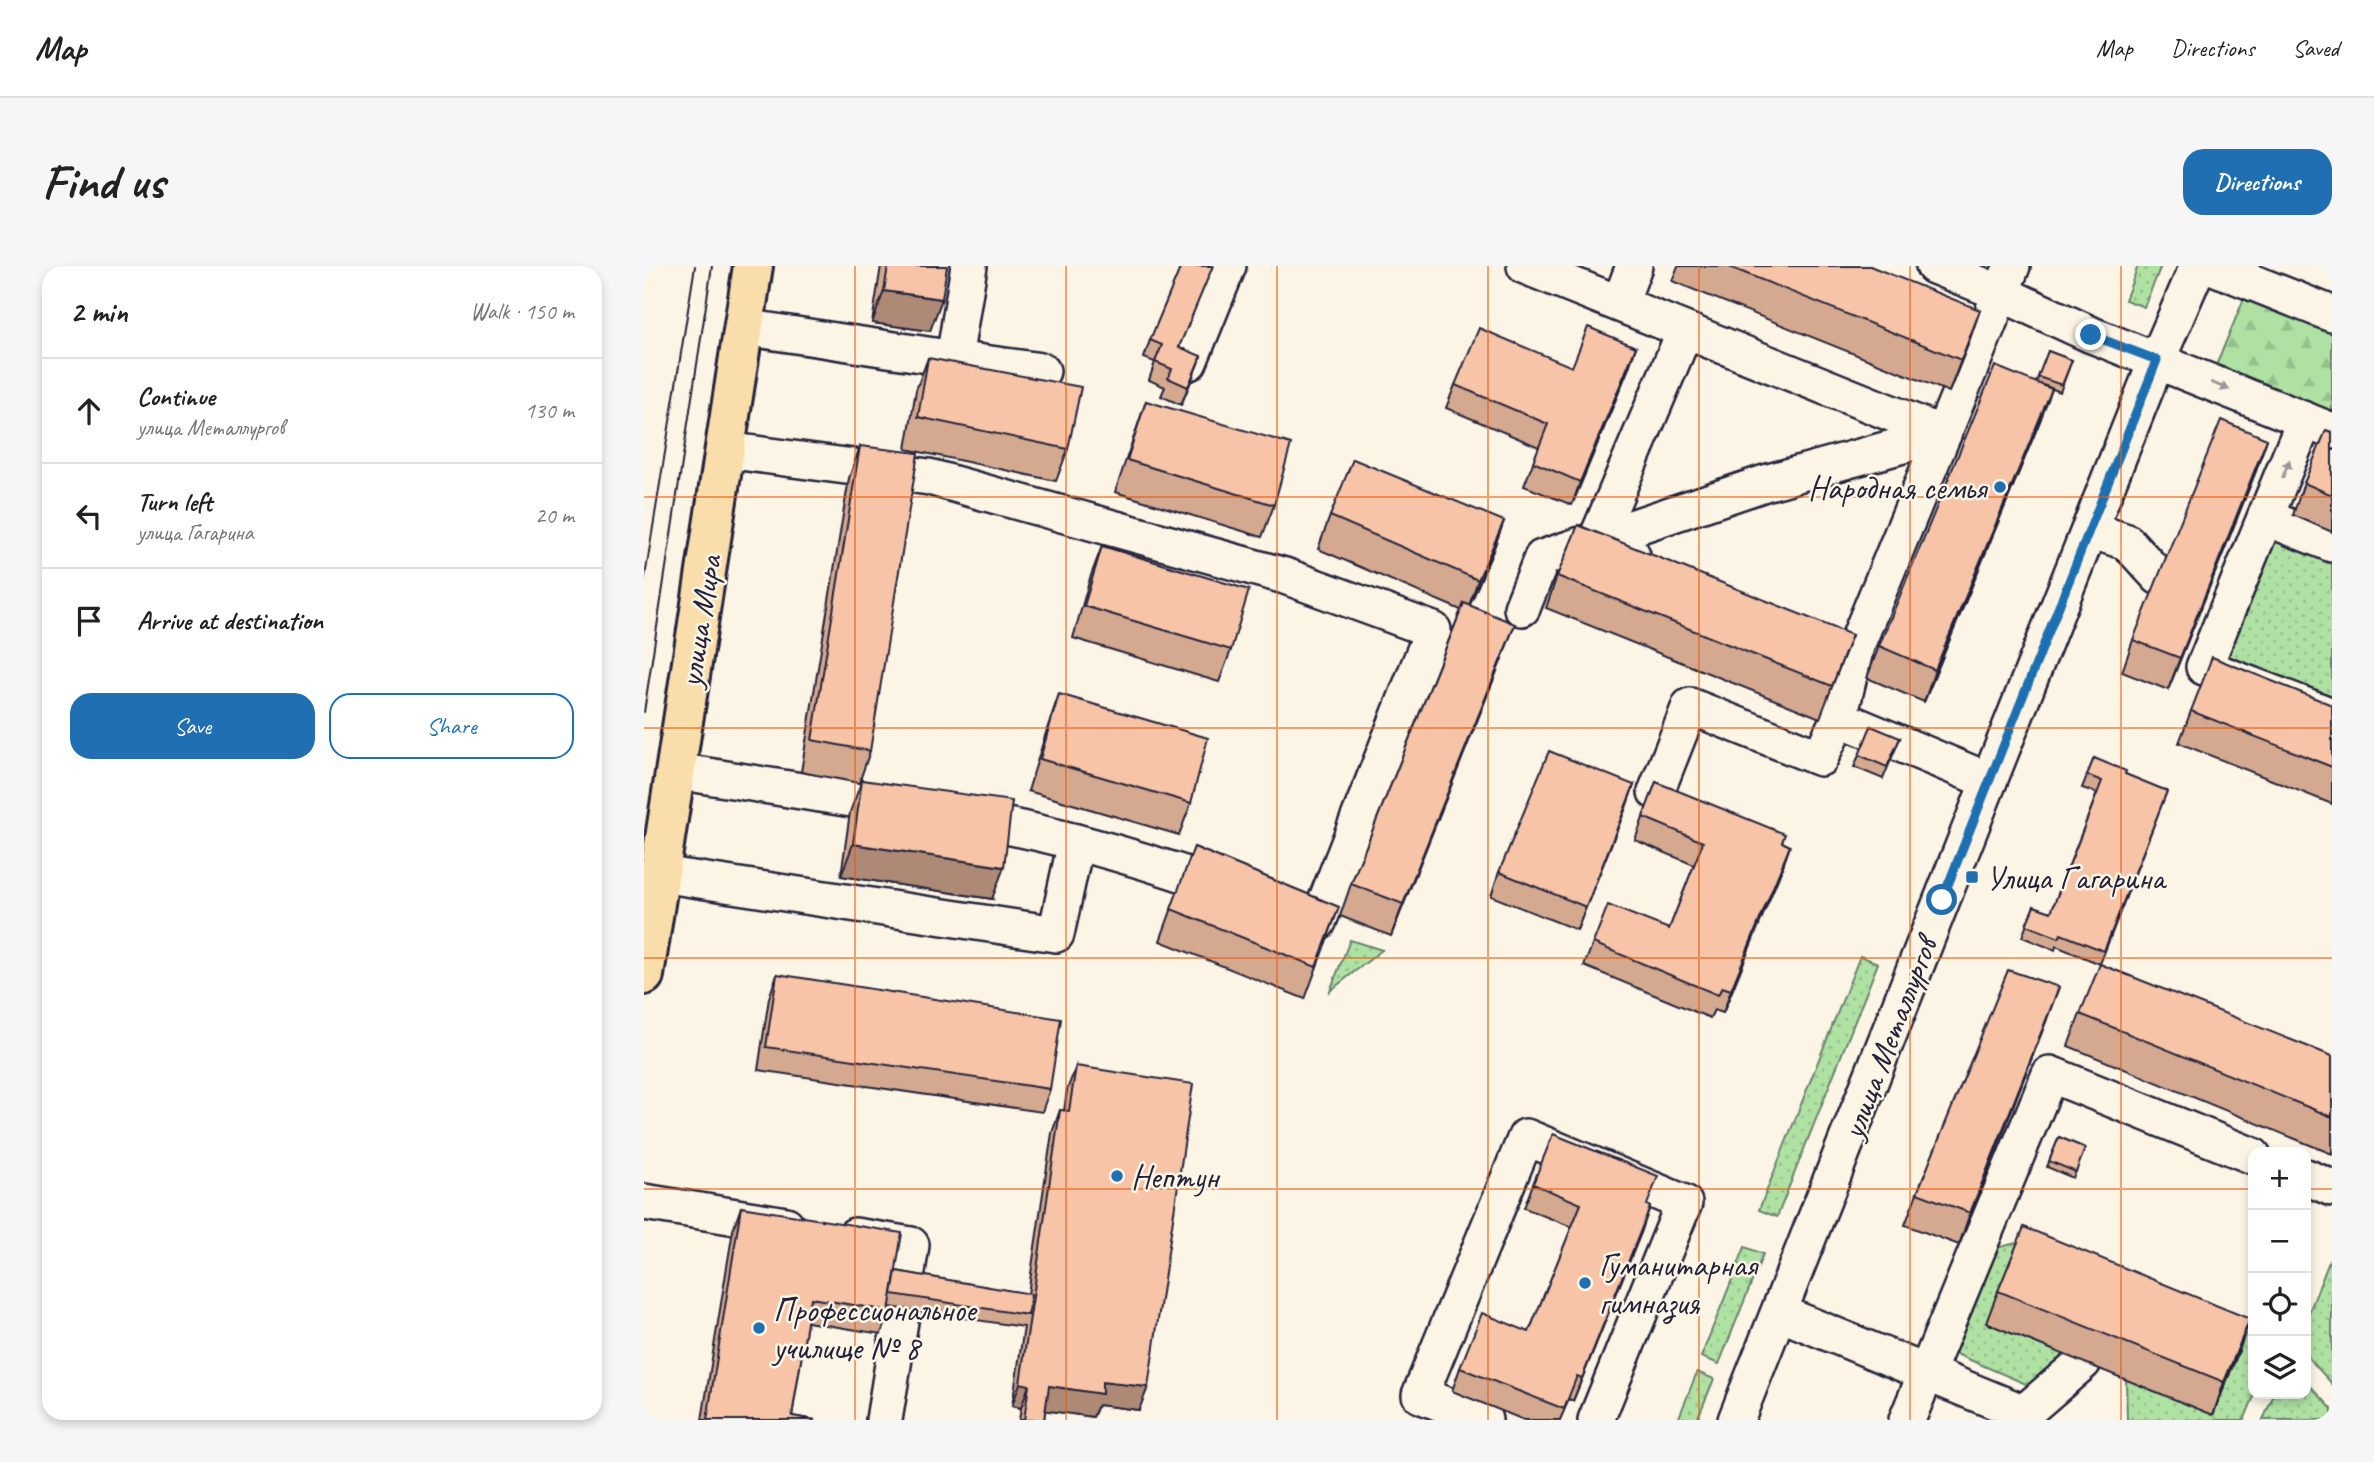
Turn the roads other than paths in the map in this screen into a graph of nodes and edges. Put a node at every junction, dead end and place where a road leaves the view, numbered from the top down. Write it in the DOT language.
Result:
graph roads {
  1 [pos="753,266"];
  2 [pos="969,266"];
  3 [pos="1228,266"];
  4 [pos="1525,266"];
  5 [pos="1634,266"];
  6 [pos="1934,266"];
  7 [pos="2198,266"];
  8 [pos="2211,266"];
  9 [pos="2007,279"];
  10 [pos="1620,303"];
  11 [pos="2332,314"];
  12 [pos="743,327"];
  13 [pos="1685,331"];
  14 [pos="954,359"];
  15 [pos="2157,360"];
  16 [pos="1189,362"];
  17 [pos="1042,371"];
  18 [pos="2319,426"];
  19 [pos="1943,434"];
  20 [pos="724,450"];
  21 [pos="2267,518"];
  22 [pos="2090,530"];
  23 [pos="1596,541"];
  24 [pos="2332,544"];
  25 [pos="1658,566"];
  26 [pos="2159,577"];
  27 [pos="1522,608"];
  28 [pos="2332,716"];
  29 [pos="1839,718"];
  30 [pos="676,771"];
  31 [pos="1989,781"];
  32 [pos="1656,792"];
  33 [pos="1076,842"];
  34 [pos="660,874"];
  35 [pos="644,975"];
  36 [pos="2248,1154"];
  37 [pos="2311,1179"];
  38 [pos="2332,1188"];
  39 [pos="644,1202"];
  40 [pos="1780,1313"];
  41 [pos="2083,1362"];
  42 [pos="1926,1373"];
  43 [pos="2024,1416"];
  44 [pos="884,1420"];
  45 [pos="1484,1420"];
  46 [pos="1597,1420"];
  47 [pos="1736,1420"];
  48 [pos="1907,1420"];
  1 -- 12 [label="main road, улица Мира"];
  2 -- 14 [label="street"];
  3 -- 16 [label="street"];
  4 -- 10 [label="street"];
  5 -- 10 [label="street"];
  6 -- 9 [label="street"];
  7 -- 15 [label="street, улица Металлургов"];
  8 -- 11 [label="street"];
  9 -- 15 [label="street"];
  9 -- 19 [label="street"];
  10 -- 13 [label="street"];
  12 -- 14 [label="street"];
  12 -- 20 [label="main road, улица Мира"];
  13 -- 19 [label="street"];
  13 -- 23 [label="street"];
  14 -- 17 [label="street"];
  15 -- 18 [label="street, one-way"];
  15 -- 22 [label="street, улица Металлургов"];
  21 -- 18 [label="street, one-way"];
  19 -- 23 [label="street"];
  19 -- 29 [label="street"];
  20 -- 30 [label="main road, улица Мира"];
  20 -- 33 [label="street"];
  21 -- 24 [label="street"];
  21 -- 28 [label="street"];
  22 -- 26 [label="street"];
  22 -- 31 [label="street, улица Металлургов"];
  23 -- 25 [label="street"];
  23 -- 27 [label="street"];
  29 -- 31 [label="street"];
  29 -- 32 [label="street"];
  30 -- 33 [label="street"];
  30 -- 34 [label="main road, улица Мира"];
  31 -- 40 [label="street, улица Металлургов"];
  33 -- 34 [label="street"];
  34 -- 35 [label="main road, улица Мира"];
  36 -- 42 [label="street"];
  37 -- 38 [label="street"];
  39 -- 44 [label="street"];
  40 -- 42 [label="street"];
  40 -- 47 [label="street, улица Металлургов"];
  41 -- 43 [label="street"];
  42 -- 43 [label="street"];
  42 -- 48 [label="street"];
  45 -- 46 [label="street"];
}
